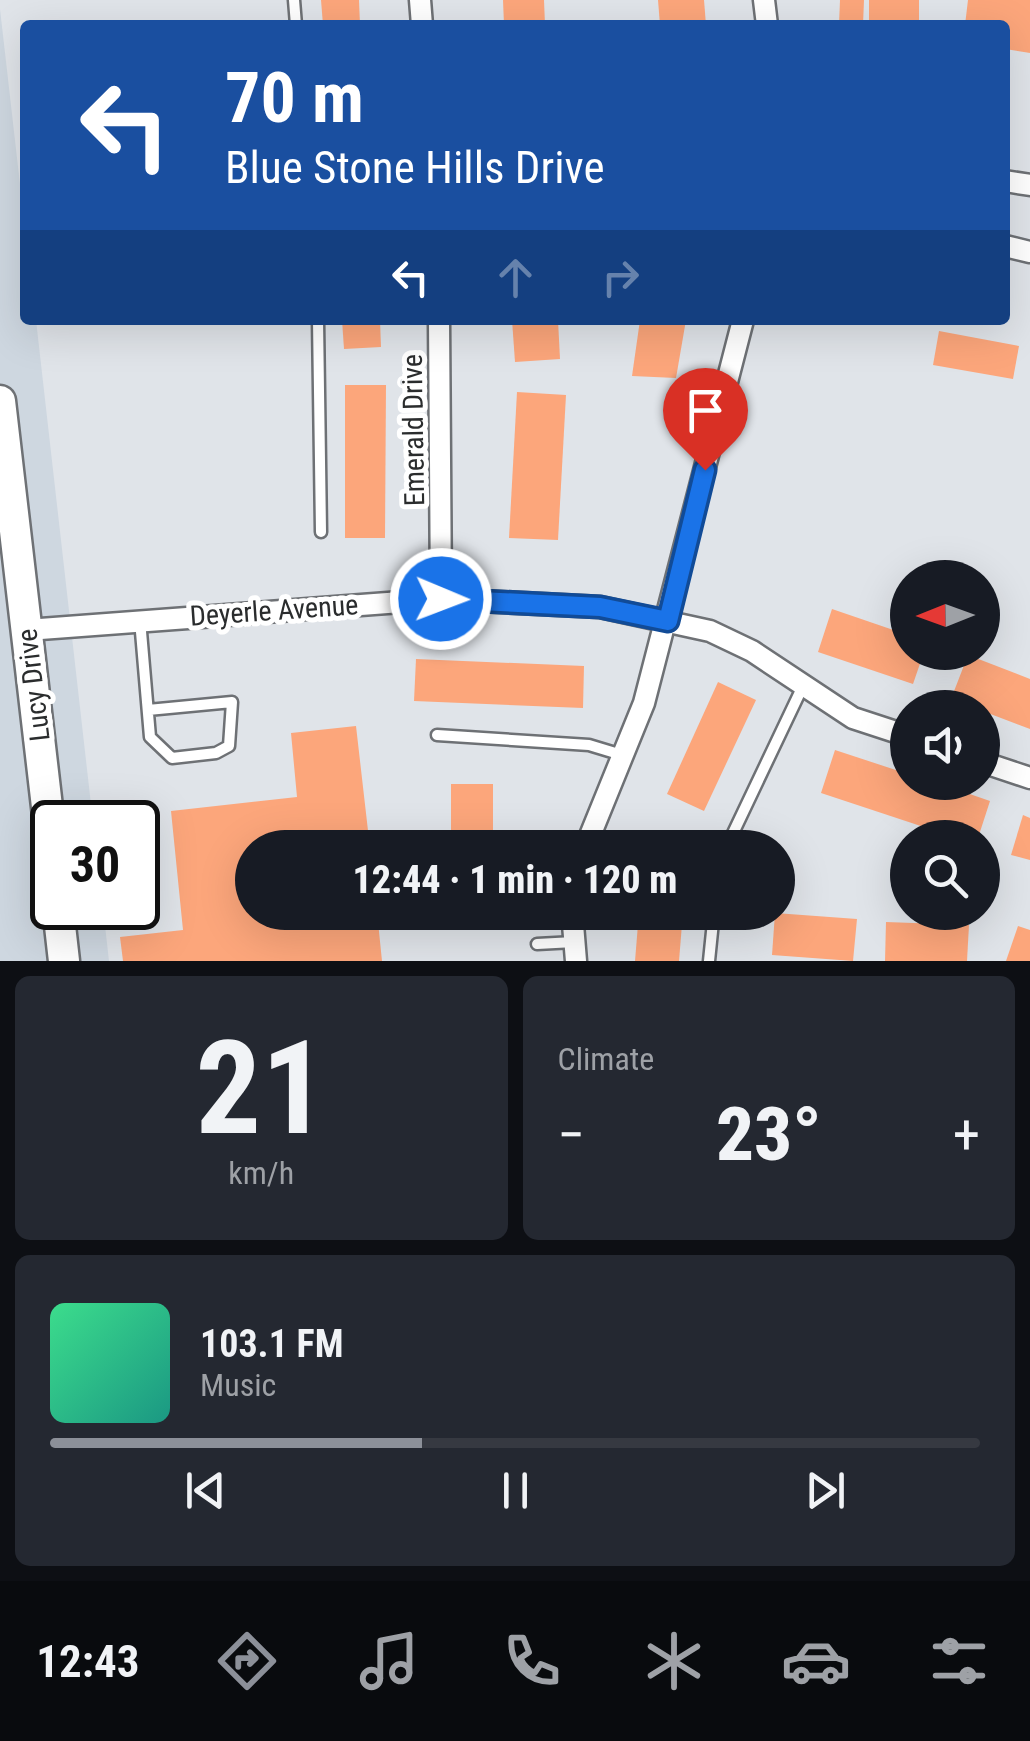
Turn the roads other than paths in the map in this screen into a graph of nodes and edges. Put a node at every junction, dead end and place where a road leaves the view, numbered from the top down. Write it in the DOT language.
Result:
graph roads {
  1 [pos="318,325"];
  2 [pos="438,325"];
  3 [pos="742,325"];
  4 [pos="0,401"];
  5 [pos="321,532"];
  6 [pos="441,599"];
  7 [pos="140,620"];
  8 [pos="668,621"];
  9 [pos="14,632"];
  10 [pos="802,688"];
  11 [pos="148,710"];
  12 [pos="890,730"];
  13 [pos="438,736"];
  14 [pos="623,756"];
  15 [pos="1000,768"];
  16 [pos="1030,778"];
  17 [pos="43,800"];
  18 [pos="592,830"];
  19 [pos="735,830"];
  20 [pos="60,930"];
  21 [pos="712,930"];
  22 [pos="537,944"];
  23 [pos="576,952"];
  24 [pos="64,961"];
  25 [pos="708,961"];
  1 -- 5 [label="lane"];
  2 -- 6 [label="street, Emerald Drive"];
  3 -- 8 [label="street"];
  4 -- 9 [label="street, Lucy Drive"];
  6 -- 7 [label="street, Deyerle Avenue"];
  6 -- 8 [label="street, Deyerle Avenue"];
  7 -- 9 [label="street, Deyerle Avenue"];
  7 -- 11 [label="lane"];
  8 -- 10 [label="street, Deyerle Avenue"];
  8 -- 14 [label="street"];
  9 -- 17 [label="street, Lucy Drive"];
  10 -- 12 [label="street, Deyerle Avenue"];
  10 -- 19 [label="lane"];
  11 -- 11 [label="lane"];
  13 -- 14 [label="lane"];
  14 -- 18 [label="street"];
  15 -- 16 [label="street"];
  20 -- 24 [label="street"];
  21 -- 25 [label="lane"];
  22 -- 23 [label="lane"];
}
